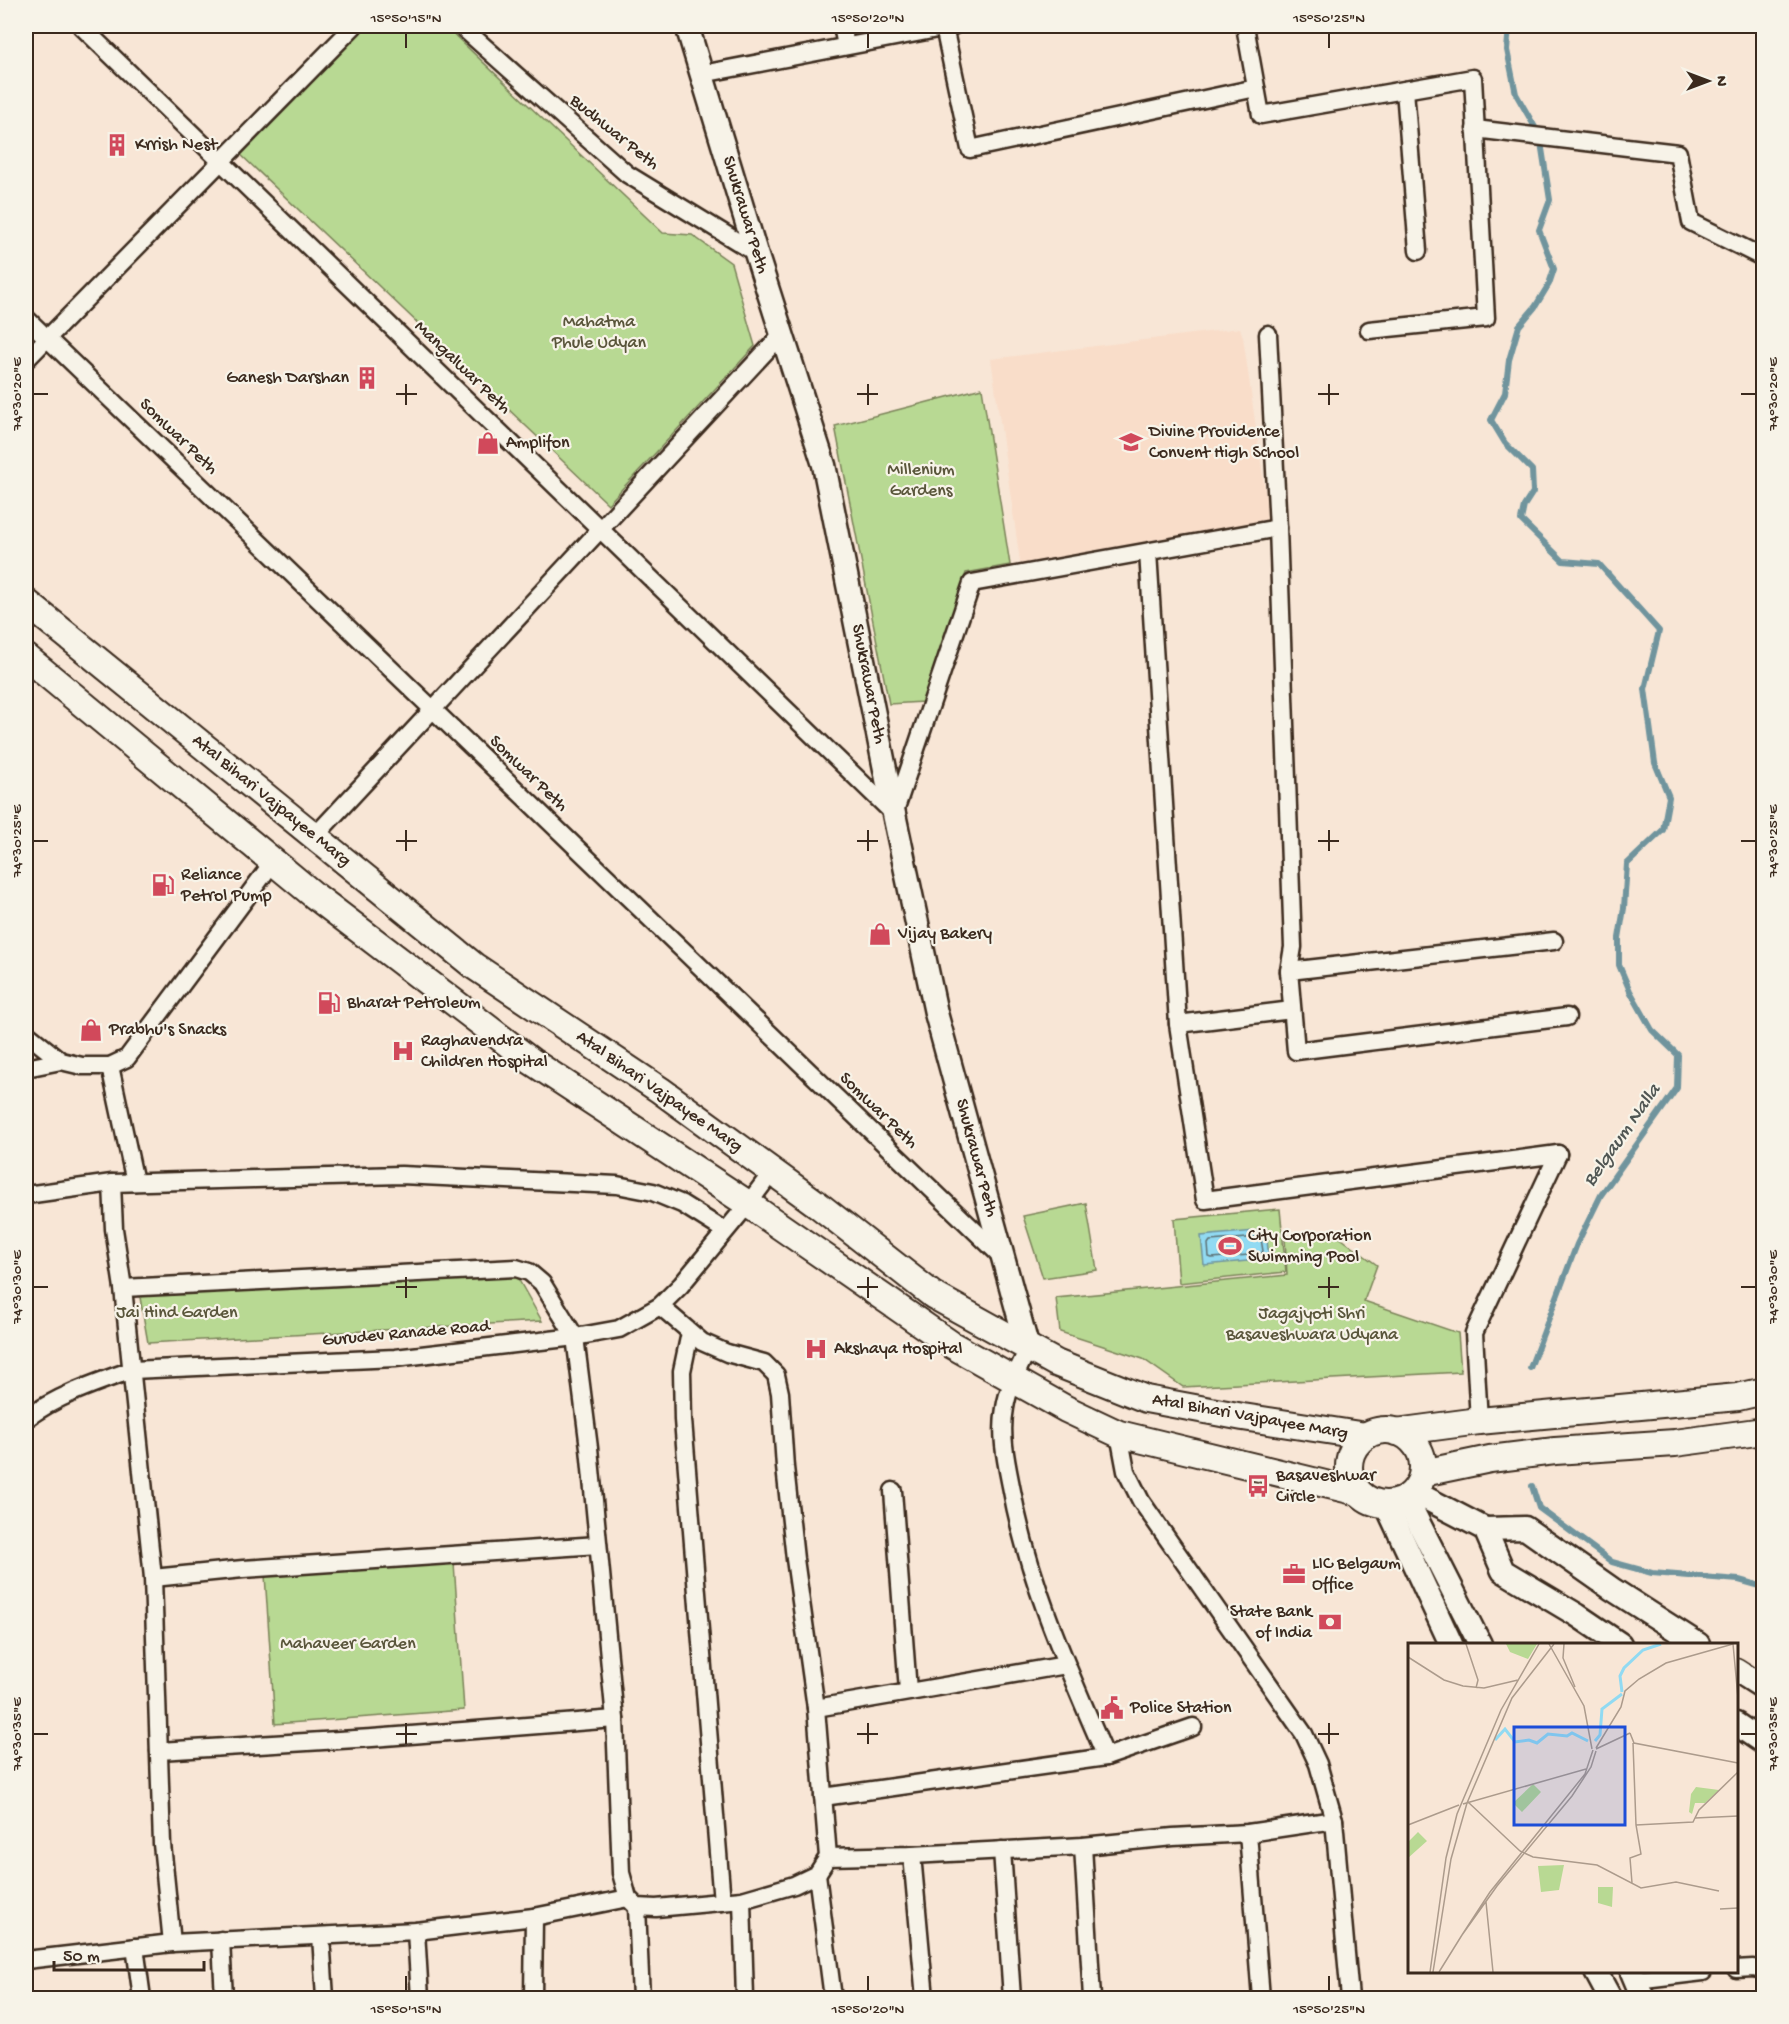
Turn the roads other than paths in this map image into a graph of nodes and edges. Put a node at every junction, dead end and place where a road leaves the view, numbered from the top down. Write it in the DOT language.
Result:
graph roads {
  1 [pos="81,26"];
  2 [pos="354,26"];
  3 [pos="461,26"];
  4 [pos="687,26"];
  5 [pos="842,26"];
  6 [pos="949,26"];
  7 [pos="1245,26"];
  8 [pos="846,46"];
  9 [pos="702,74"];
  10 [pos="1256,88"];
  11 [pos="1405,90"];
  12 [pos="1475,129"];
  13 [pos="221,161"];
  14 [pos="1418,250"];
  15 [pos="756,253"];
  16 [pos="1764,258"];
  17 [pos="26,318"];
  18 [pos="1369,330"];
  19 [pos="783,333"];
  20 [pos="1268,334"];
  21 [pos="47,338"];
  22 [pos="26,360"];
  23 [pos="1278,528"];
  24 [pos="601,530"];
  25 [pos="1148,552"];
  26 [pos="26,603"];
  27 [pos="26,657"];
  28 [pos="433,710"];
  29 [pos="894,814"];
  30 [pos="315,837"];
  31 [pos="273,862"];
  32 [pos="1554,941"];
  33 [pos="1289,971"];
  34 [pos="1292,1010"];
  35 [pos="1567,1017"];
  36 [pos="1178,1024"];
  37 [pos="26,1033"];
  38 [pos="61,1061"];
  39 [pos="110,1066"];
  40 [pos="26,1068"];
  41 [pos="772,1172"];
  42 [pos="135,1182"];
  43 [pos="112,1183"];
  44 [pos="26,1195"];
  45 [pos="748,1204"];
  46 [pos="725,1231"];
  47 [pos="1004,1259"];
  48 [pos="123,1288"];
  49 [pos="660,1306"];
  50 [pos="690,1333"];
  51 [pos="576,1337"];
  52 [pos="1028,1349"];
  53 [pos="132,1370"];
  54 [pos="1013,1379"];
  55 [pos="1764,1391"];
  56 [pos="26,1419"];
  57 [pos="1479,1420"];
  58 [pos="1764,1431"];
  59 [pos="1396,1432"];
  60 [pos="1119,1434"];
  61 [pos="1366,1436"];
  62 [pos="893,1491"];
  63 [pos="1358,1492"];
  64 [pos="1407,1492"];
  65 [pos="1485,1529"];
  66 [pos="598,1545"];
  67 [pos="153,1578"];
  68 [pos="1451,1643"];
  69 [pos="1480,1643"];
  70 [pos="1619,1643"];
  71 [pos="1696,1643"];
  72 [pos="1066,1665"];
  73 [pos="1738,1671"];
  74 [pos="1764,1688"];
  75 [pos="908,1690"];
  76 [pos="816,1708"];
  77 [pos="615,1719"];
  78 [pos="1738,1725"];
  79 [pos="1193,1727"];
  80 [pos="1764,1743"];
  81 [pos="159,1751"];
  82 [pos="1106,1757"];
  83 [pos="823,1797"];
  84 [pos="1334,1820"];
  85 [pos="1248,1833"];
  86 [pos="1083,1846"];
  87 [pos="1002,1850"];
  88 [pos="912,1855"];
  89 [pos="828,1857"];
  90 [pos="817,1874"];
  91 [pos="741,1900"];
  92 [pos="632,1902"];
  93 [pos="722,1902"];
  94 [pos="534,1917"];
  95 [pos="416,1931"];
  96 [pos="321,1936"];
  97 [pos="220,1940"];
  98 [pos="172,1942"];
  99 [pos="135,1947"];
  100 [pos="26,1960"];
  101 [pos="1738,1969"];
  102 [pos="1764,1970"];
  103 [pos="1597,1973"];
  104 [pos="1692,1973"];
  105 [pos="1637,1983"];
  106 [pos="142,1998"];
  107 [pos="224,1998"];
  108 [pos="325,1998"];
  109 [pos="420,1998"];
  110 [pos="533,1998"];
  111 [pos="640,1998"];
  112 [pos="745,1998"];
  113 [pos="833,1998"];
  114 [pos="925,1998"];
  115 [pos="1012,1998"];
  116 [pos="1092,1998"];
  117 [pos="1261,1998"];
  118 [pos="1350,1998"];
  119 [pos="1610,1998"];
  1 -- 13 [label="street, Mangalwar Peth"];
  2 -- 13 [label="street"];
  3 -- 15 [label="street, Budhwar Peth"];
  4 -- 9 [label="street, Shukrawar Peth"];
  5 -- 8 [label="street"];
  6 -- 8 [label="street"];
  6 -- 10 [label="street"];
  7 -- 10 [label="street"];
  8 -- 9 [label="street"];
  9 -- 15 [label="street, Shukrawar Peth"];
  10 -- 11 [label="street"];
  11 -- 12 [label="street"];
  11 -- 14 [label="street"];
  12 -- 16 [label="street"];
  12 -- 18 [label="street"];
  13 -- 21 [label="street"];
  13 -- 24 [label="street, Mangalwar Peth"];
  15 -- 19 [label="street, Shukrawar Peth"];
  17 -- 21 [label="street, Somwar Peth"];
  19 -- 24 [label="street"];
  19 -- 29 [label="street, Shukrawar Peth"];
  20 -- 23 [label="street"];
  21 -- 22 [label="street"];
  21 -- 28 [label="street, Somwar Peth"];
  23 -- 25 [label="street"];
  23 -- 33 [label="street"];
  24 -- 28 [label="street"];
  24 -- 29 [label="street, Mangalwar Peth"];
  25 -- 29 [label="street"];
  25 -- 36 [label="street"];
  26 -- 30 [label="main road, Atal Bihari Vajpayee Marg"];
  27 -- 31 [label="main road"];
  28 -- 30 [label="street"];
  28 -- 47 [label="street, Somwar Peth"];
  29 -- 47 [label="street, Shukrawar Peth"];
  30 -- 41 [label="main road, Atal Bihari Vajpayee Marg"];
  31 -- 39 [label="street"];
  31 -- 45 [label="main road"];
  32 -- 33 [label="street"];
  33 -- 34 [label="street"];
  34 -- 35 [label="street"];
  34 -- 36 [label="street"];
  36 -- 57 [label="street"];
  37 -- 38 [label="street"];
  38 -- 39 [label="street"];
  38 -- 40 [label="street"];
  39 -- 42 [label="street"];
  41 -- 45 [label="street, Gurudev Ranade Road"];
  41 -- 52 [label="main road, Atal Bihari Vajpayee Marg"];
  42 -- 43 [label="street"];
  42 -- 46 [label="street"];
  43 -- 44 [label="street"];
  43 -- 48 [label="street"];
  45 -- 46 [label="street, Gurudev Ranade Road"];
  45 -- 54 [label="main road"];
  46 -- 49 [label="street, Gurudev Ranade Road"];
  47 -- 52 [label="street, Shukrawar Peth"];
  48 -- 51 [label="street"];
  48 -- 53 [label="street"];
  49 -- 50 [label="street"];
  49 -- 51 [label="street, Gurudev Ranade Road"];
  50 -- 76 [label="street"];
  50 -- 93 [label="street"];
  51 -- 53 [label="street, Gurudev Ranade Road"];
  51 -- 66 [label="street"];
  52 -- 54 [label="street"];
  52 -- 61 [label="main road, Atal Bihari Vajpayee Marg"];
  53 -- 56 [label="street, Gurudev Ranade Road"];
  53 -- 67 [label="street"];
  54 -- 60 [label="main road"];
  54 -- 72 [label="street"];
  55 -- 57 [label="main road"];
  57 -- 59 [label="main road"];
  58 -- 64 [label="main road"];
  59 -- 61 [label="main road"];
  59 -- 64 [label="main road"];
  60 -- 63 [label="main road"];
  60 -- 84 [label="street"];
  61 -- 63 [label="main road"];
  62 -- 75 [label="street"];
  63 -- 64 [label="main road"];
  64 -- 65 [label="street"];
  64 -- 68 [label="street"];
  64 -- 69 [label="street"];
  65 -- 70 [label="street"];
  65 -- 71 [label="street"];
  66 -- 67 [label="street"];
  66 -- 77 [label="street"];
  67 -- 81 [label="street"];
  72 -- 75 [label="street"];
  72 -- 82 [label="street"];
  73 -- 74 [label="street"];
  75 -- 76 [label="street"];
  76 -- 83 [label="street"];
  77 -- 81 [label="street"];
  77 -- 92 [label="street"];
  78 -- 80 [label="street"];
  79 -- 82 [label="street"];
  81 -- 98 [label="street"];
  82 -- 83 [label="street"];
  83 -- 89 [label="street"];
  84 -- 85 [label="street"];
  84 -- 118 [label="street"];
  85 -- 86 [label="street"];
  85 -- 117 [label="street"];
  86 -- 87 [label="street"];
  86 -- 116 [label="street"];
  87 -- 88 [label="street"];
  87 -- 115 [label="street"];
  88 -- 89 [label="street"];
  88 -- 114 [label="street"];
  89 -- 90 [label="street"];
  90 -- 91 [label="street"];
  90 -- 113 [label="street"];
  91 -- 93 [label="street"];
  91 -- 112 [label="street"];
  92 -- 93 [label="street"];
  92 -- 94 [label="street"];
  92 -- 111 [label="street"];
  94 -- 95 [label="street"];
  94 -- 110 [label="street"];
  95 -- 96 [label="street"];
  95 -- 109 [label="street"];
  96 -- 97 [label="street"];
  96 -- 108 [label="street"];
  97 -- 98 [label="street"];
  97 -- 107 [label="street"];
  98 -- 99 [label="street"];
  99 -- 100 [label="street"];
  99 -- 106 [label="street"];
  101 -- 102 [label="street"];
  103 -- 119 [label="street"];
  104 -- 105 [label="street"];
}
